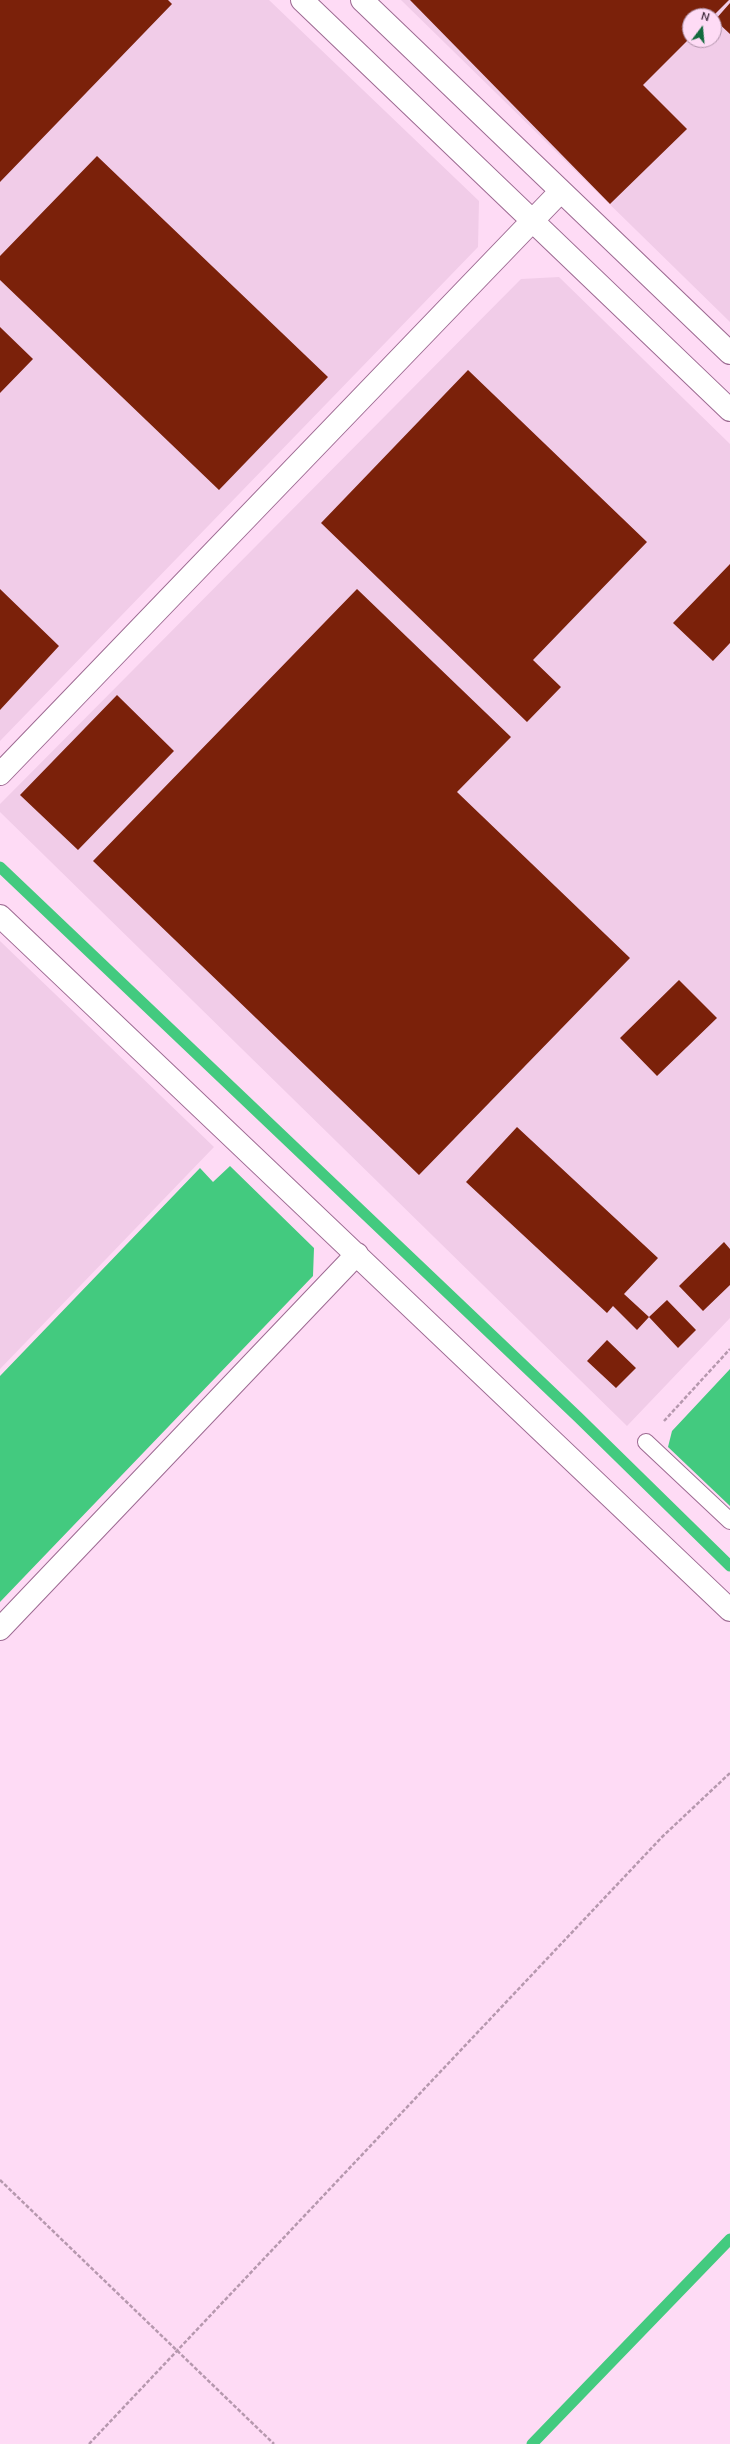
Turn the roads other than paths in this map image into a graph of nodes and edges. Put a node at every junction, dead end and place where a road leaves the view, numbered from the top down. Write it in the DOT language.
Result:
graph roads {
  1 [pos="302,0"];
  2 [pos="362,0"];
  3 [pos="561,191"];
  4 [pos="532,223"];
  5 [pos="730,353"];
  6 [pos="730,410"];
  7 [pos="0,774"];
  8 [pos="0,916"];
  9 [pos="357,1254"];
  10 [pos="646,1442"];
  11 [pos="730,1520"];
  12 [pos="730,1610"];
  13 [pos="0,1629"];
  1 -- 4 [label="street"];
  2 -- 3 [label="street"];
  3 -- 4 [label="street"];
  3 -- 5 [label="street"];
  4 -- 6 [label="street"];
  4 -- 7 [label="street"];
  8 -- 9 [label="street"];
  9 -- 12 [label="street"];
  9 -- 13 [label="street"];
  10 -- 11 [label="lane"];
}
